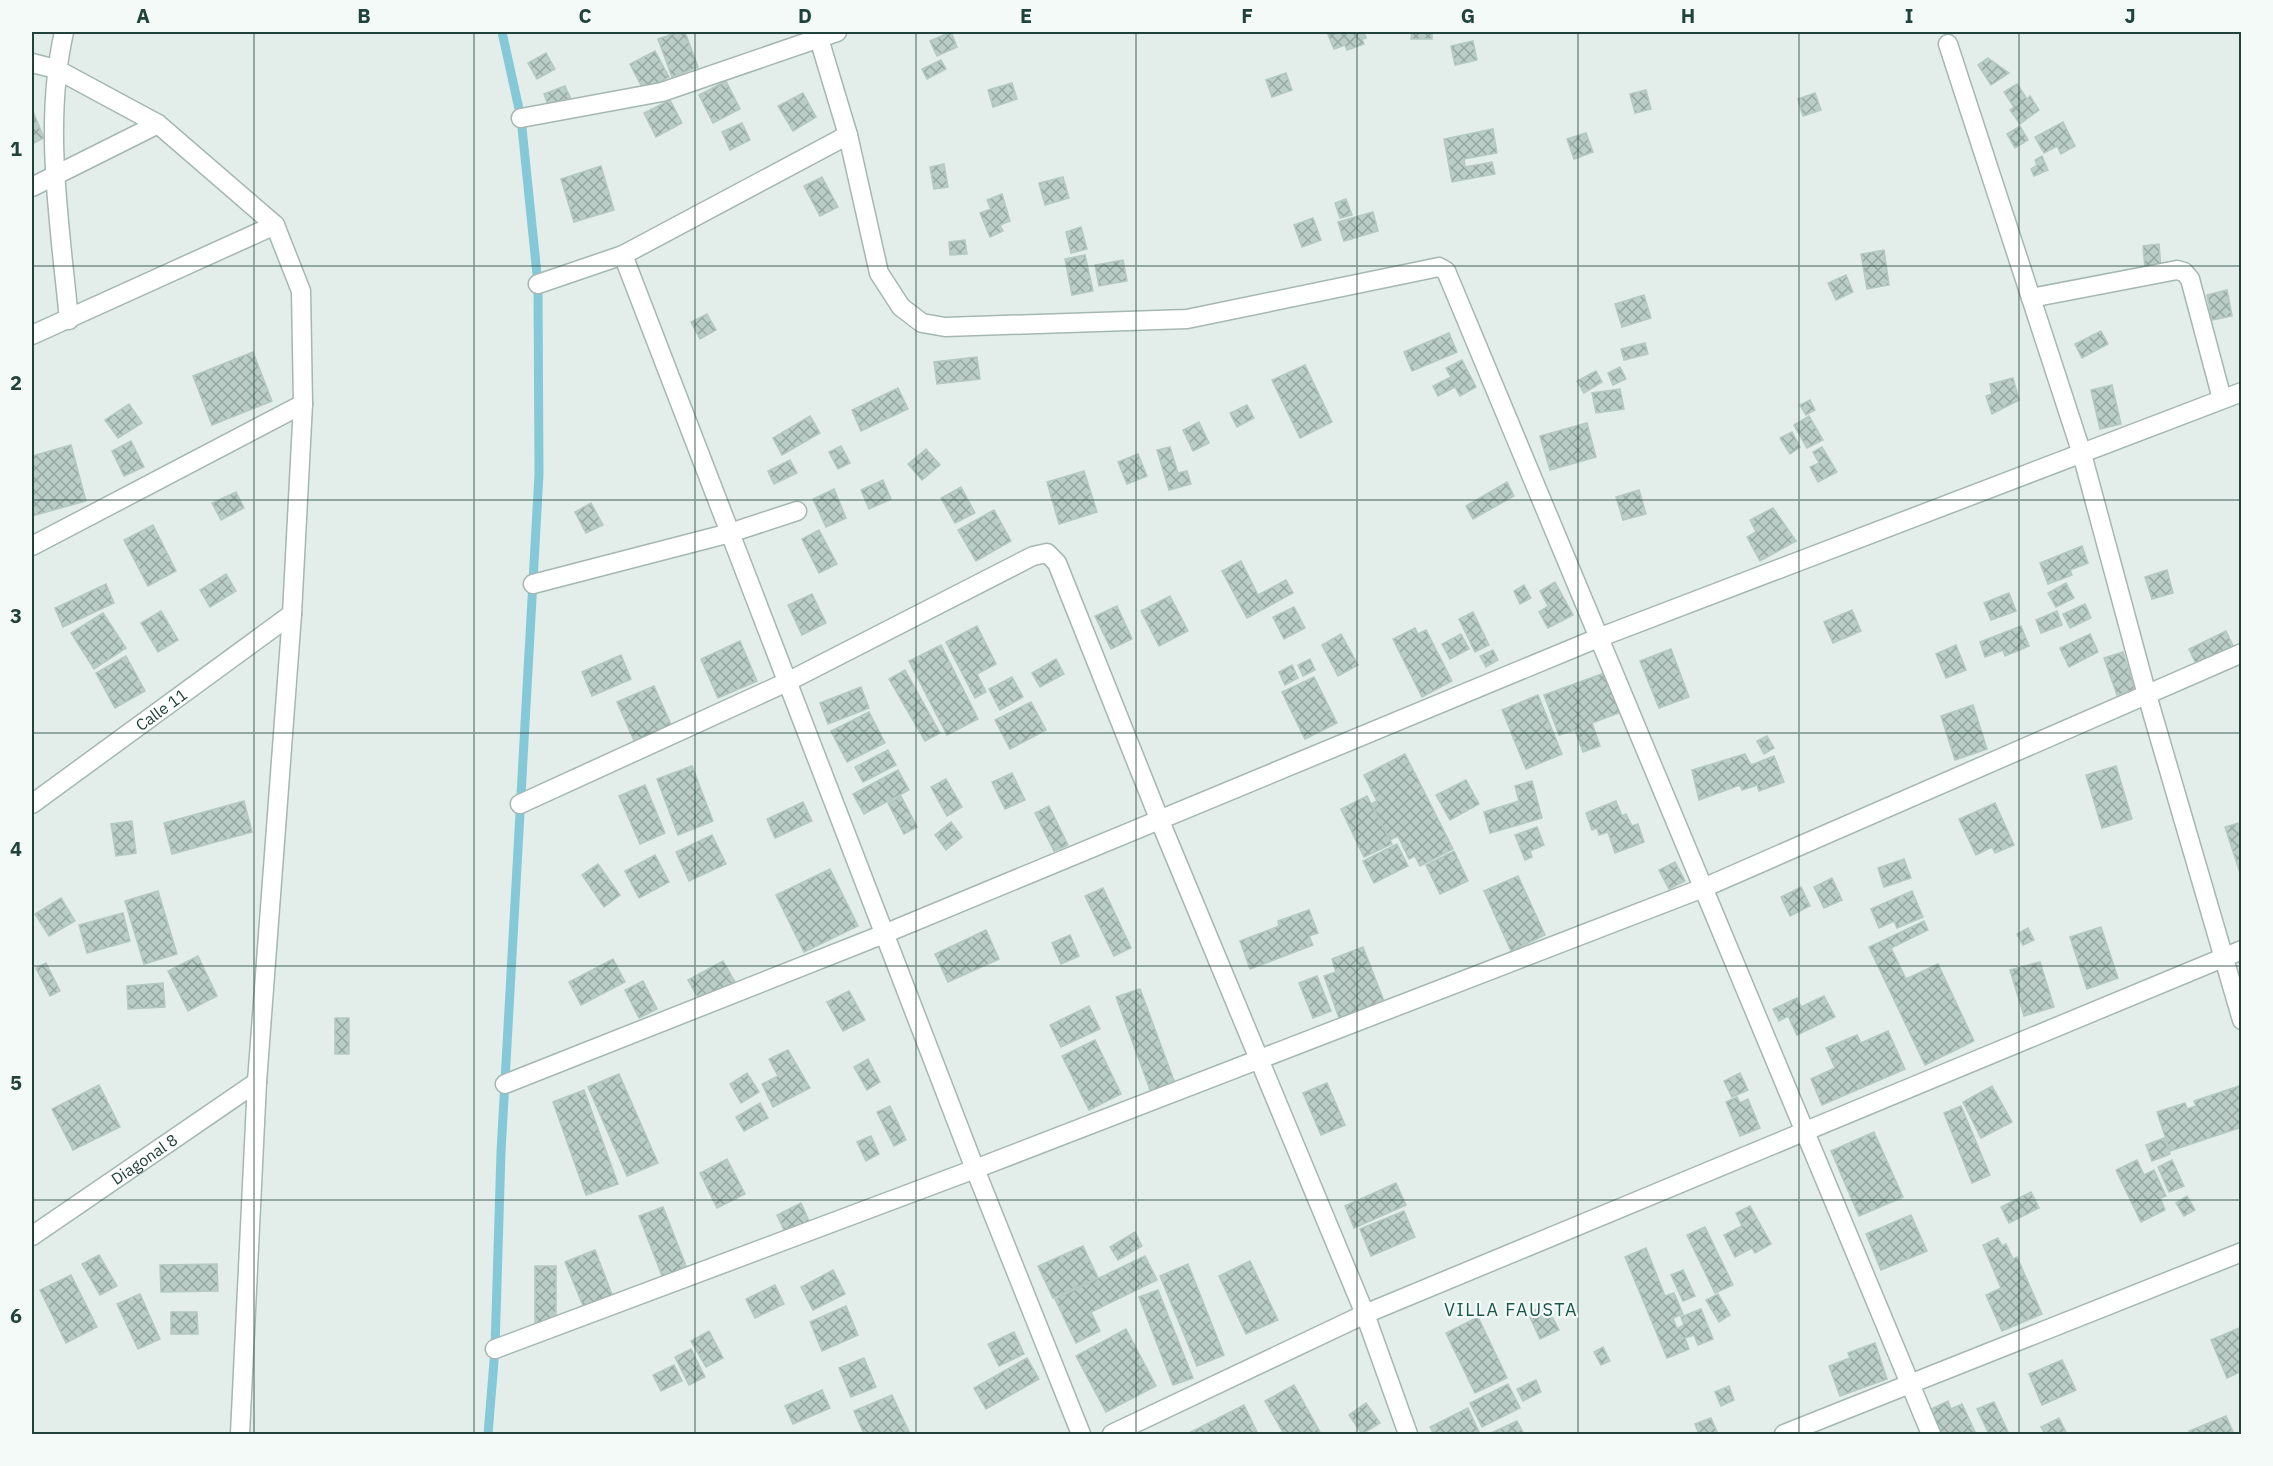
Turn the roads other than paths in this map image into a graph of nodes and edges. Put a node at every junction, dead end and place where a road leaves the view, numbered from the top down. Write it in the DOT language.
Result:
graph roads {
  1 [pos="64,32"];
  2 [pos="837,32"];
  3 [pos="818,34"];
  4 [pos="1948,44"];
  5 [pos="32,63"];
  6 [pos="56,69"];
  7 [pos="521,118"];
  8 [pos="158,124"];
  9 [pos="848,135"];
  10 [pos="56,175"];
  11 [pos="32,186"];
  12 [pos="275,225"];
  13 [pos="623,255"];
  14 [pos="538,284"];
  15 [pos="2031,298"];
  16 [pos="69,320"];
  17 [pos="32,335"];
  18 [pos="2241,392"];
  19 [pos="2222,399"];
  20 [pos="303,404"];
  21 [pos="2082,454"];
  22 [pos="796,511"];
  23 [pos="730,533"];
  24 [pos="32,546"];
  25 [pos="533,584"];
  26 [pos="292,614"];
  27 [pos="1598,638"];
  28 [pos="2241,653"];
  29 [pos="787,682"];
  30 [pos="2147,695"];
  31 [pos="32,804"];
  32 [pos="520,804"];
  33 [pos="1160,821"];
  34 [pos="1703,888"];
  35 [pos="885,934"];
  36 [pos="2241,950"];
  37 [pos="2222,958"];
  38 [pos="2241,1020"];
  39 [pos="1259,1060"];
  40 [pos="257,1082"];
  41 [pos="505,1084"];
  42 [pos="1806,1133"];
  43 [pos="975,1169"];
  44 [pos="32,1236"];
  45 [pos="2241,1252"];
  46 [pos="1365,1314"];
  47 [pos="495,1349"];
  48 [pos="1911,1382"];
  49 [pos="240,1434"];
  50 [pos="1081,1434"];
  51 [pos="1112,1434"];
  52 [pos="1408,1434"];
  53 [pos="1784,1434"];
  54 [pos="1931,1434"];
  1 -- 6 [label="street"];
  2 -- 3 [label="street"];
  3 -- 7 [label="street"];
  3 -- 9 [label="street"];
  4 -- 15 [label="street"];
  5 -- 6 [label="street"];
  6 -- 8 [label="street"];
  6 -- 10 [label="street"];
  8 -- 10 [label="street"];
  8 -- 12 [label="street"];
  9 -- 13 [label="street"];
  9 -- 27 [label="street"];
  10 -- 11 [label="street"];
  10 -- 16 [label="street"];
  12 -- 16 [label="street"];
  12 -- 20 [label="street"];
  13 -- 14 [label="street"];
  13 -- 23 [label="street"];
  15 -- 19 [label="street"];
  15 -- 21 [label="street"];
  16 -- 17 [label="street"];
  18 -- 19 [label="street"];
  19 -- 21 [label="street"];
  20 -- 24 [label="street"];
  20 -- 26 [label="street"];
  21 -- 27 [label="street"];
  21 -- 30 [label="street"];
  22 -- 23 [label="street"];
  23 -- 25 [label="street"];
  23 -- 29 [label="street"];
  26 -- 31 [label="street, Calle 11"];
  26 -- 40 [label="street"];
  27 -- 33 [label="street"];
  27 -- 34 [label="street"];
  28 -- 30 [label="street"];
  29 -- 32 [label="street"];
  29 -- 33 [label="street"];
  29 -- 35 [label="street"];
  30 -- 34 [label="street"];
  30 -- 37 [label="street"];
  33 -- 35 [label="street"];
  33 -- 39 [label="street"];
  34 -- 39 [label="street"];
  34 -- 42 [label="street"];
  35 -- 41 [label="street"];
  35 -- 43 [label="street"];
  36 -- 37 [label="street"];
  37 -- 38 [label="street"];
  37 -- 42 [label="street"];
  39 -- 43 [label="street"];
  39 -- 46 [label="street"];
  40 -- 44 [label="street, Diagonal 8"];
  40 -- 49 [label="street"];
  42 -- 46 [label="street"];
  42 -- 48 [label="street"];
  43 -- 47 [label="street"];
  43 -- 50 [label="street"];
  45 -- 48 [label="street"];
  46 -- 51 [label="street"];
  46 -- 52 [label="street"];
  48 -- 53 [label="street"];
  48 -- 54 [label="street"];
}
